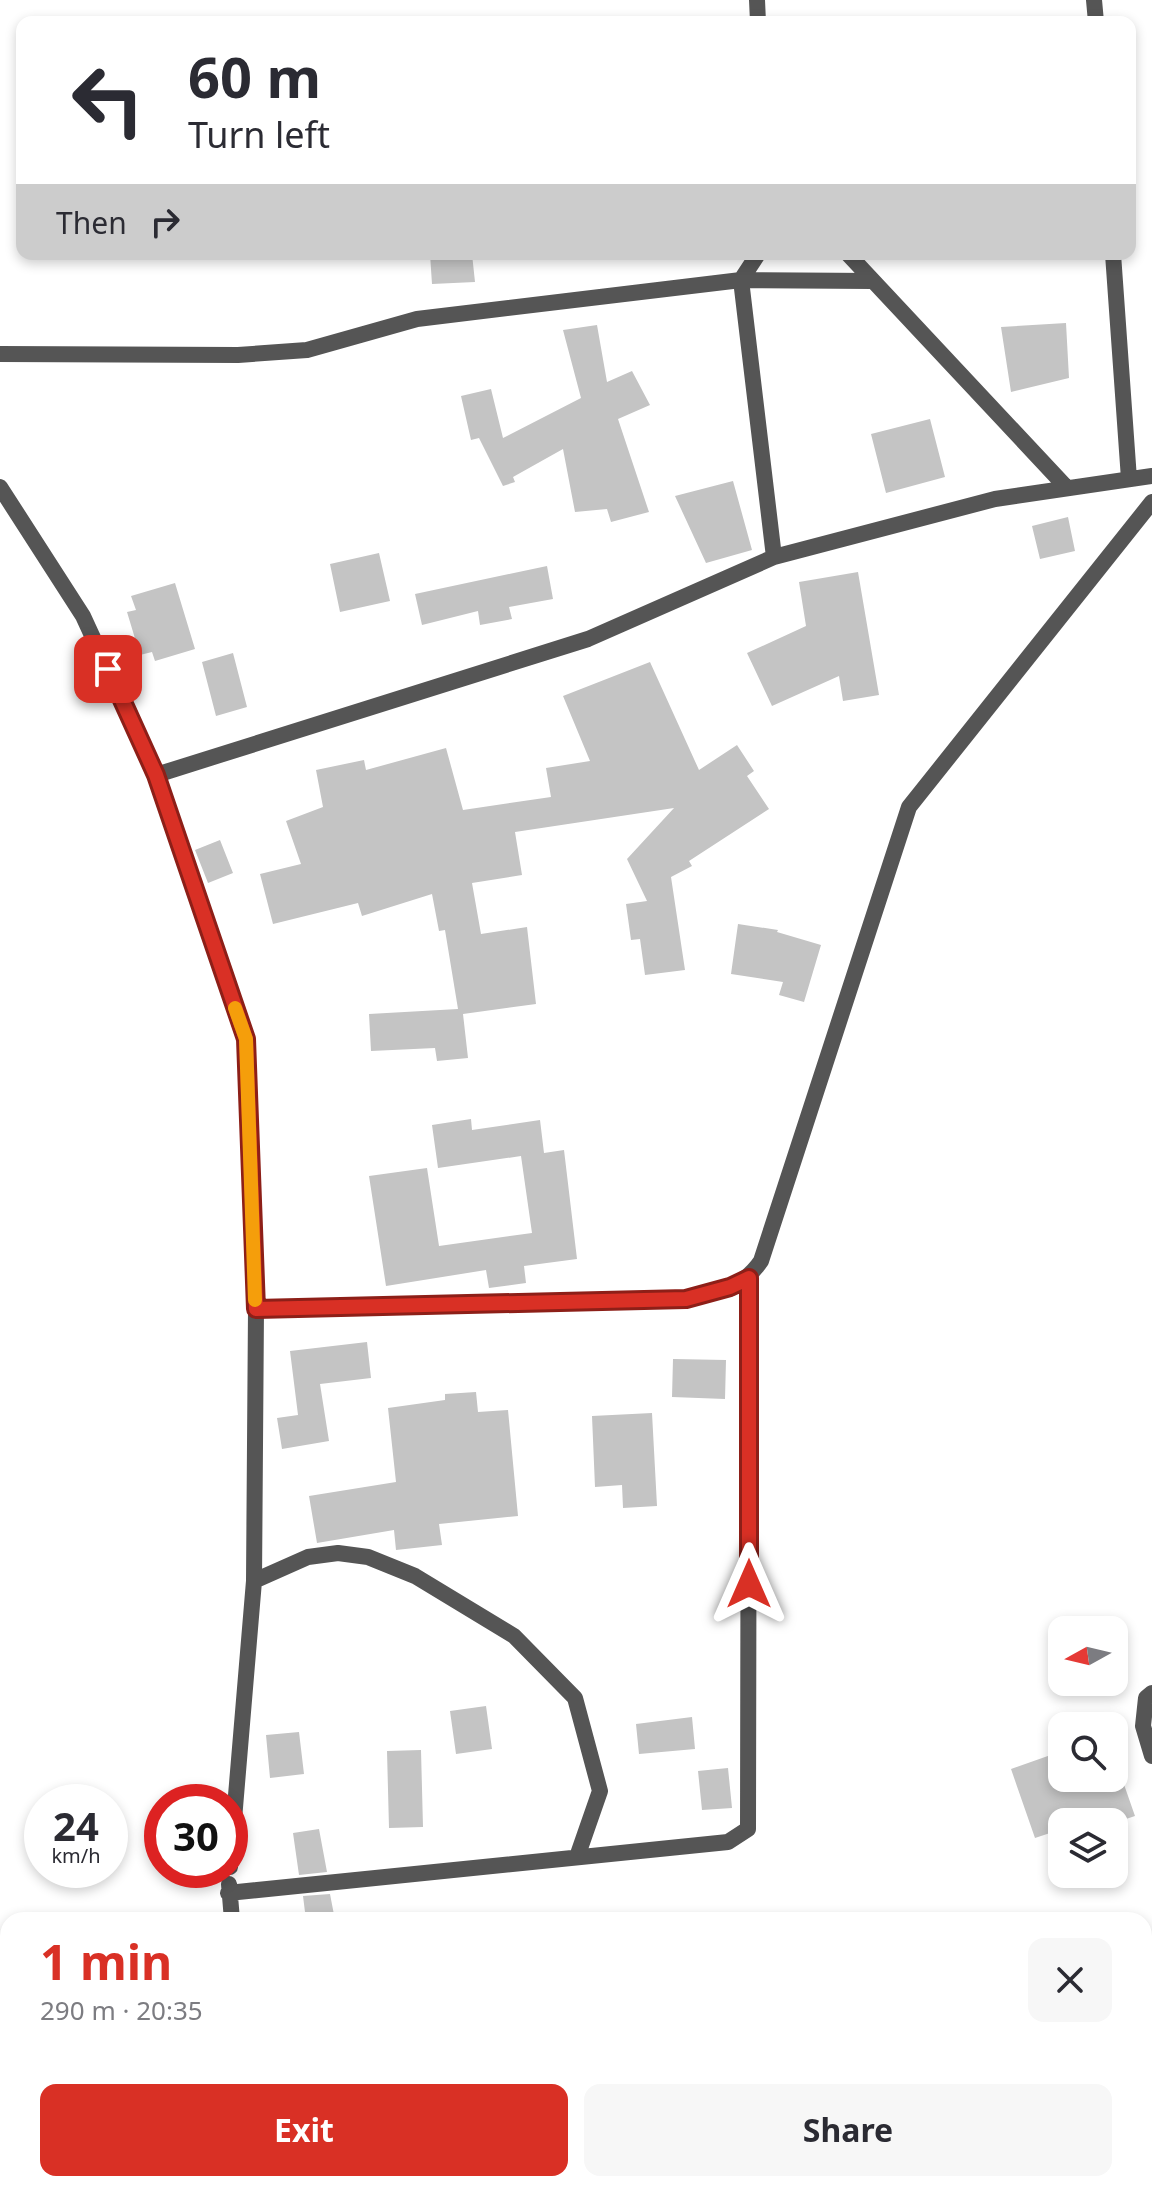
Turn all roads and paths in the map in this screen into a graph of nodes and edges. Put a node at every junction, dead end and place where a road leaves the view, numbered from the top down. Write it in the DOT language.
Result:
graph roads {
  1 [pos="754,260"];
  2 [pos="853,260"];
  3 [pos="1113,260"];
  4 [pos="741,280"];
  5 [pos="872,281"];
  6 [pos="0,354"];
  7 [pos="1152,476"];
  8 [pos="1129,479"];
  9 [pos="0,487"];
  10 [pos="1067,488"];
  11 [pos="1152,502"];
  12 [pos="774,557"];
  13 [pos="156,775"];
  14 [pos="749,1278"];
  15 [pos="256,1309"];
  16 [pos="254,1581"];
  17 [pos="1152,1693"];
  18 [pos="1152,1756"];
  19 [pos="237,1784"];
  20 [pos="577,1857"];
  21 [pos="228,1888"];
  22 [pos="228,1893"];
  23 [pos="231,1912"];
  1 -- 4 [label="street"];
  2 -- 5 [label="street"];
  3 -- 8 [label="street"];
  4 -- 5 [label="street"];
  4 -- 6 [label="street"];
  4 -- 12 [label="street"];
  5 -- 10 [label="street"];
  7 -- 8 [label="street"];
  8 -- 10 [label="street"];
  9 -- 13 [label="street"];
  10 -- 12 [label="street"];
  11 -- 14 [label="street"];
  12 -- 13 [label="street"];
  13 -- 15 [label="street"];
  14 -- 15 [label="street"];
  14 -- 20 [label="street"];
  15 -- 16 [label="street"];
  16 -- 19 [label="street"];
  16 -- 20 [label="street"];
  17 -- 18 [label="street"];
  20 -- 22 [label="street"];
  21 -- 22 [label="street"];
  22 -- 23 [label="street"];
}
